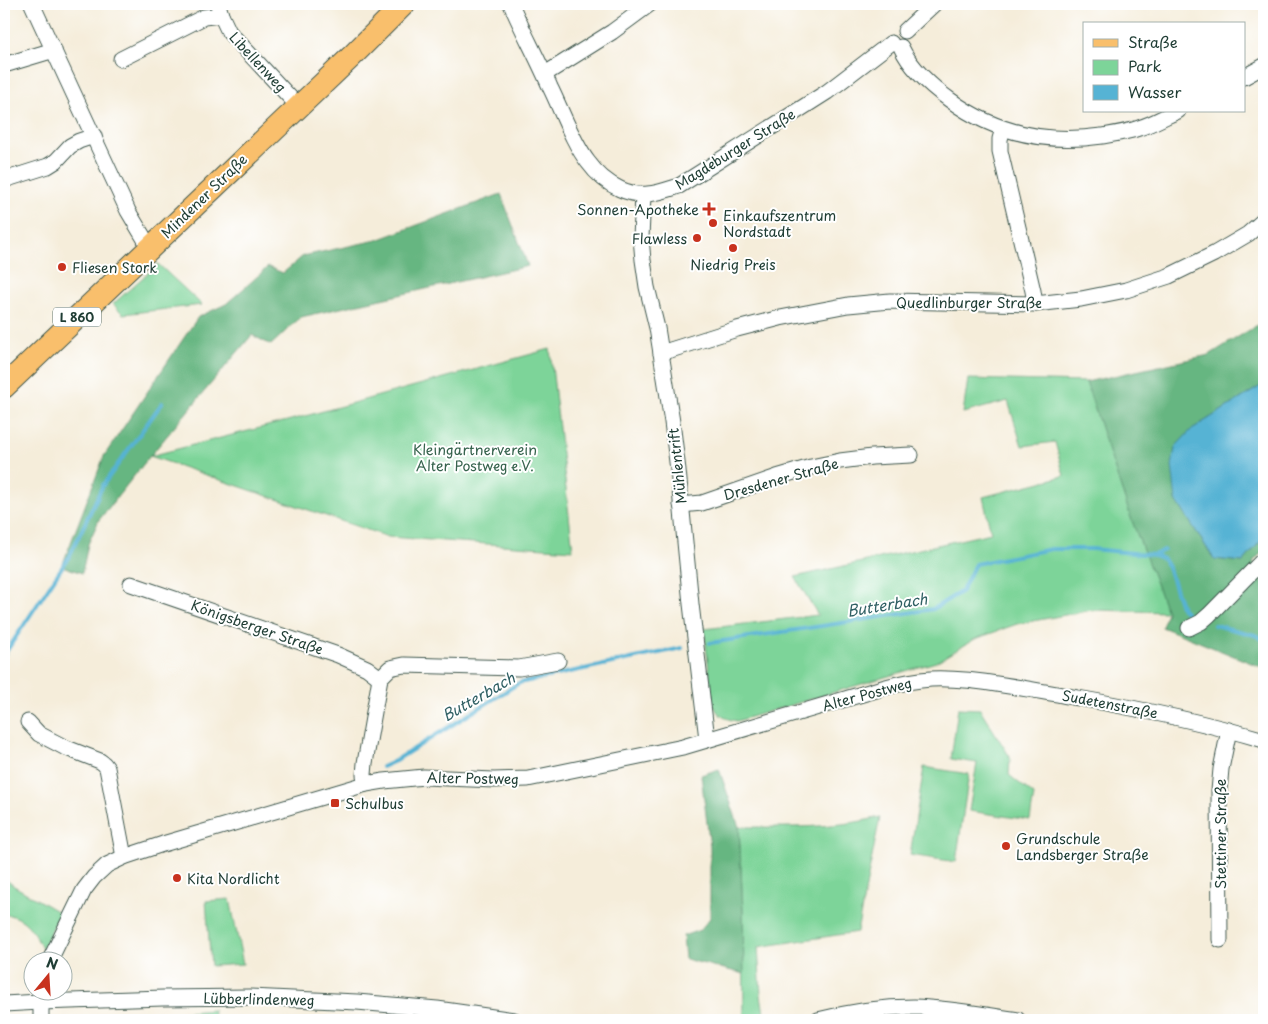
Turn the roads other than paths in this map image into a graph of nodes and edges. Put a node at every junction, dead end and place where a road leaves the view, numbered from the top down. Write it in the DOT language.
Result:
graph roads {
  1 [pos="32,4"];
  2 [pos="404,4"];
  3 [pos="650,4"];
  4 [pos="934,4"];
  5 [pos="510,7"];
  6 [pos="220,10"];
  7 [pos="896,45"];
  8 [pos="54,50"];
  9 [pos="121,59"];
  10 [pos="4,65"];
  11 [pos="1264,66"];
  12 [pos="545,74"];
  13 [pos="1246,76"];
  14 [pos="298,106"];
  15 [pos="1176,112"];
  16 [pos="1003,129"];
  17 [pos="94,136"];
  18 [pos="4,180"];
  19 [pos="643,195"];
  20 [pos="1264,220"];
  21 [pos="150,248"];
  22 [pos="1035,304"];
  23 [pos="661,353"];
  24 [pos="4,387"];
  25 [pos="911,455"];
  26 [pos="681,506"];
  27 [pos="1264,559"];
  28 [pos="131,584"];
  29 [pos="1189,628"];
  30 [pos="558,661"];
  31 [pos="380,678"];
  32 [pos="954,679"];
  33 [pos="28,722"];
  34 [pos="1229,730"];
  35 [pos="707,739"];
  36 [pos="1264,740"];
  37 [pos="366,784"];
  38 [pos="124,857"];
  39 [pos="1220,940"];
  40 [pos="54,952"];
  41 [pos="72,996"];
  42 [pos="22,1000"];
  43 [pos="41,1002"];
  44 [pos="4,1004"];
  45 [pos="41,1020"];
  46 [pos="514,1020"];
  47 [pos="818,1020"];
  48 [pos="1018,1020"];
  1 -- 8 [label="street"];
  2 -- 14 [label="main road, Mindener Straße / L 860"];
  3 -- 12 [label="street"];
  4 -- 7 [label="street"];
  5 -- 12 [label="street, Magdeburger Straße"];
  6 -- 9 [label="street, Libellenweg"];
  6 -- 14 [label="street, Libellenweg"];
  7 -- 16 [label="street"];
  7 -- 19 [label="street, Magdeburger Straße"];
  8 -- 10 [label="street"];
  8 -- 17 [label="street"];
  11 -- 13 [label="street"];
  12 -- 19 [label="street, Magdeburger Straße"];
  14 -- 21 [label="main road, Mindener Straße / L 860"];
  15 -- 16 [label="street"];
  16 -- 22 [label="street"];
  17 -- 18 [label="street"];
  17 -- 21 [label="street"];
  19 -- 23 [label="street, Mühlentrift"];
  20 -- 22 [label="street, Quedlinburger Straße"];
  21 -- 24 [label="main road, Mindener Straße / L 860"];
  22 -- 23 [label="street, Quedlinburger Straße"];
  23 -- 26 [label="street, Mühlentrift"];
  25 -- 26 [label="street, Dresdener Straße"];
  26 -- 35 [label="street, Mühlentrift"];
  27 -- 29 [label="street"];
  28 -- 31 [label="street, Königsberger Straße"];
  30 -- 31 [label="street"];
  31 -- 37 [label="street"];
  32 -- 34 [label="street, Sudetenstraße"];
  32 -- 35 [label="street, Alter Postweg"];
  33 -- 38 [label="street"];
  34 -- 36 [label="street, Sudetenstraße"];
  34 -- 39 [label="street, Stettiner Straße"];
  35 -- 37 [label="street, Alter Postweg"];
  37 -- 38 [label="street, Alter Postweg"];
  38 -- 40 [label="street, Alter Postweg"];
  41 -- 46 [label="street, Lübberlindenweg"];
  42 -- 44 [label="street, Lübberlindenweg"];
  43 -- 45 [label="street"];
  47 -- 48 [label="street"];
}
